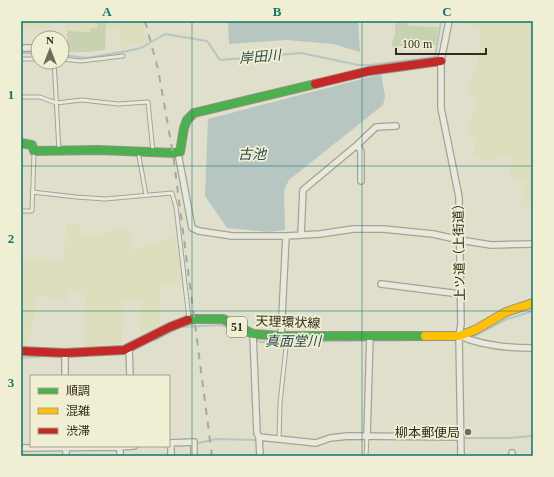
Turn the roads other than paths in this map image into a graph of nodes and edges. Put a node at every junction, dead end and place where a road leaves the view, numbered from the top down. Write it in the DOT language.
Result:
graph roads {
  1 [pos="449,21"];
  2 [pos="123,56"];
  3 [pos="70,60"];
  4 [pos="441,61"];
  5 [pos="55,70"];
  6 [pos="21,97"];
  7 [pos="56,102"];
  8 [pos="396,126"];
  9 [pos="21,143"];
  10 [pos="357,145"];
  11 [pos="59,149"];
  12 [pos="34,151"];
  13 [pos="138,151"];
  14 [pos="153,152"];
  15 [pos="178,153"];
  16 [pos="361,180"];
  17 [pos="32,192"];
  18 [pos="146,195"];
  19 [pos="21,211"];
  20 [pos="301,235"];
  21 [pos="286,236"];
  22 [pos="460,240"];
  23 [pos="533,244"];
  24 [pos="381,284"];
  25 [pos="460,294"];
  26 [pos="533,302"];
  27 [pos="190,320"];
  28 [pos="253,334"];
  29 [pos="370,335"];
  30 [pos="284,336"];
  31 [pos="460,336"];
  32 [pos="129,347"];
  33 [pos="533,348"];
  34 [pos="21,351"];
  35 [pos="65,354"];
  36 [pos="65,375"];
  37 [pos="130,375"];
  38 [pos="367,436"];
  39 [pos="259,437"];
  40 [pos="460,437"];
  41 [pos="279,439"];
  42 [pos="170,443"];
  43 [pos="66,447"];
  44 [pos="120,447"];
  45 [pos="21,448"];
  46 [pos="66,456"];
  47 [pos="120,456"];
  48 [pos="171,456"];
  49 [pos="194,456"];
  50 [pos="260,456"];
  51 [pos="366,456"];
  52 [pos="461,456"];
  1 -- 4 [label="street, 上ツ道（上街道）"];
  2 -- 3 [label="lane"];
  4 -- 15 [label="main road"];
  4 -- 22 [label="street, 上ツ道（上街道）"];
  5 -- 7 [label="lane"];
  6 -- 7 [label="lane"];
  7 -- 11 [label="lane"];
  7 -- 14 [label="lane"];
  8 -- 10 [label="street"];
  9 -- 12 [label="main road"];
  10 -- 16 [label="street"];
  10 -- 20 [label="street"];
  11 -- 12 [label="main road"];
  11 -- 13 [label="main road"];
  12 -- 17 [label="lane"];
  13 -- 14 [label="main road"];
  13 -- 18 [label="lane"];
  14 -- 15 [label="main road"];
  15 -- 21 [label="street"];
  17 -- 18 [label="lane"];
  17 -- 19 [label="lane"];
  18 -- 27 [label="lane"];
  20 -- 21 [label="street"];
  20 -- 22 [label="street"];
  21 -- 30 [label="street"];
  22 -- 23 [label="street"];
  22 -- 25 [label="street, 上ツ道（上街道）"];
  24 -- 25 [label="street"];
  25 -- 31 [label="street, 上ツ道（上街道）"];
  26 -- 31 [label="main road, 天理環状線 / 51"];
  27 -- 28 [label="main road, 天理環状線 / 51"];
  27 -- 32 [label="main road, 天理環状線 / 51"];
  28 -- 30 [label="main road, 天理環状線 / 51"];
  28 -- 39 [label="street"];
  29 -- 30 [label="main road, 天理環状線 / 51"];
  29 -- 31 [label="main road, 天理環状線 / 51"];
  29 -- 38 [label="street"];
  30 -- 41 [label="lane"];
  31 -- 33 [label="street"];
  31 -- 40 [label="street, 上ツ道（上街道）"];
  32 -- 35 [label="main road, 天理環状線 / 51"];
  32 -- 37 [label="street"];
  34 -- 35 [label="main road, 天理環状線 / 51"];
  35 -- 36 [label="street"];
  38 -- 40 [label="street"];
  38 -- 41 [label="street"];
  38 -- 51 [label="lane"];
  39 -- 41 [label="street"];
  39 -- 50 [label="street"];
  40 -- 52 [label="street, 上ツ道（上街道）"];
  42 -- 48 [label="street"];
  42 -- 49 [label="street"];
  43 -- 44 [label="street"];
  43 -- 45 [label="street"];
  43 -- 46 [label="street"];
  44 -- 47 [label="street"];
}
